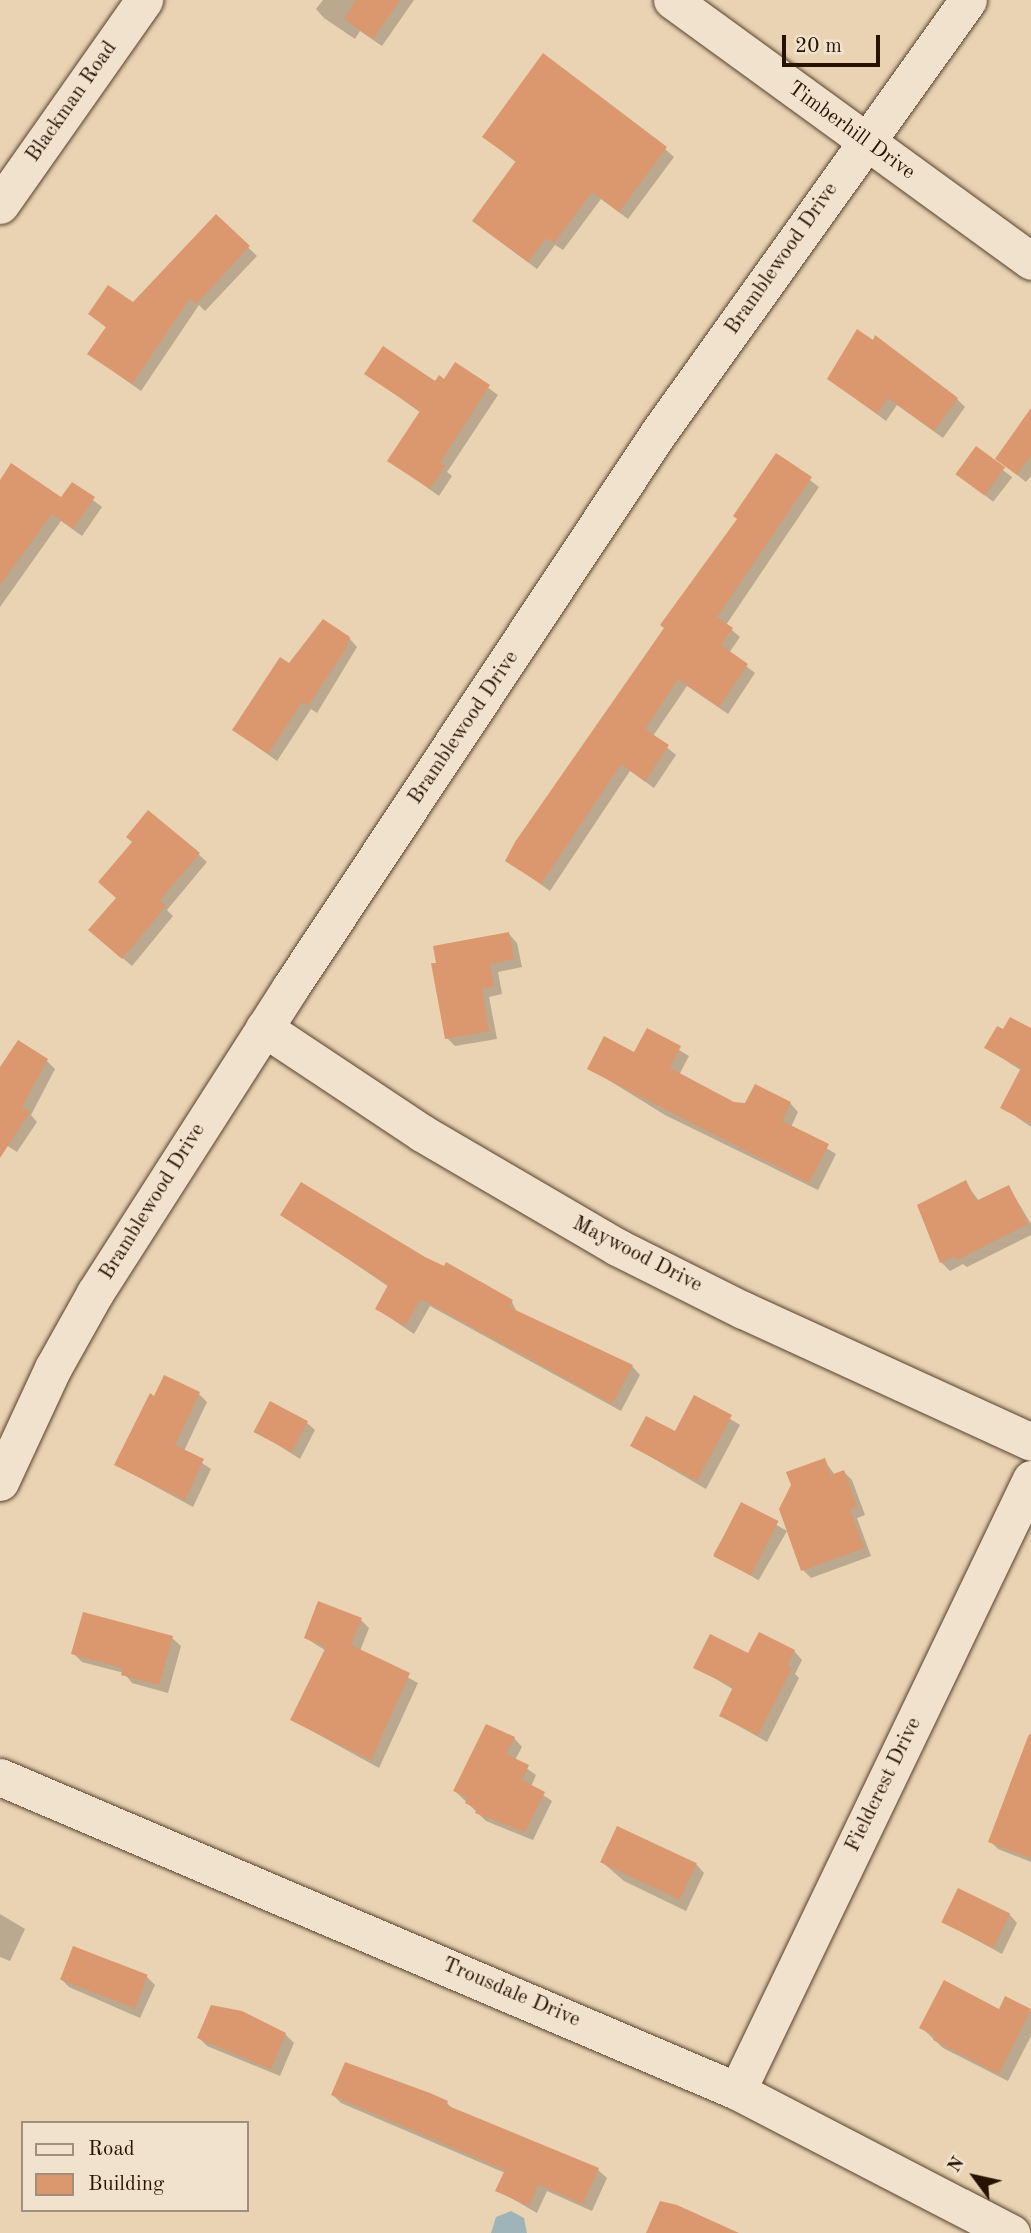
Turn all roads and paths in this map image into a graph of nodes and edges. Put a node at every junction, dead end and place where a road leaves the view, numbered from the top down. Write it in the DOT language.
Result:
graph roads {
  1 [pos="145,0"];
  2 [pos="672,0"];
  3 [pos="968,0"];
  4 [pos="865,142"];
  5 [pos="0,205"];
  6 [pos="1031,261"];
  7 [pos="264,1028"];
  8 [pos="1031,1442"];
  9 [pos="1031,1479"];
  10 [pos="0,1482"];
  11 [pos="0,1777"];
  12 [pos="737,2091"];
  13 [pos="1011,2233"];
  1 -- 5 [label="street, Blackman Road"];
  2 -- 4 [label="street, Timberhill Drive"];
  3 -- 4 [label="street, Bramblewood Drive"];
  4 -- 6 [label="street, Timberhill Drive"];
  4 -- 7 [label="street, Bramblewood Drive"];
  7 -- 8 [label="street, Maywood Drive"];
  7 -- 10 [label="street, Bramblewood Drive"];
  9 -- 12 [label="street, Fieldcrest Drive"];
  11 -- 12 [label="street, Trousdale Drive"];
  12 -- 13 [label="street, Trousdale Drive"];
}
